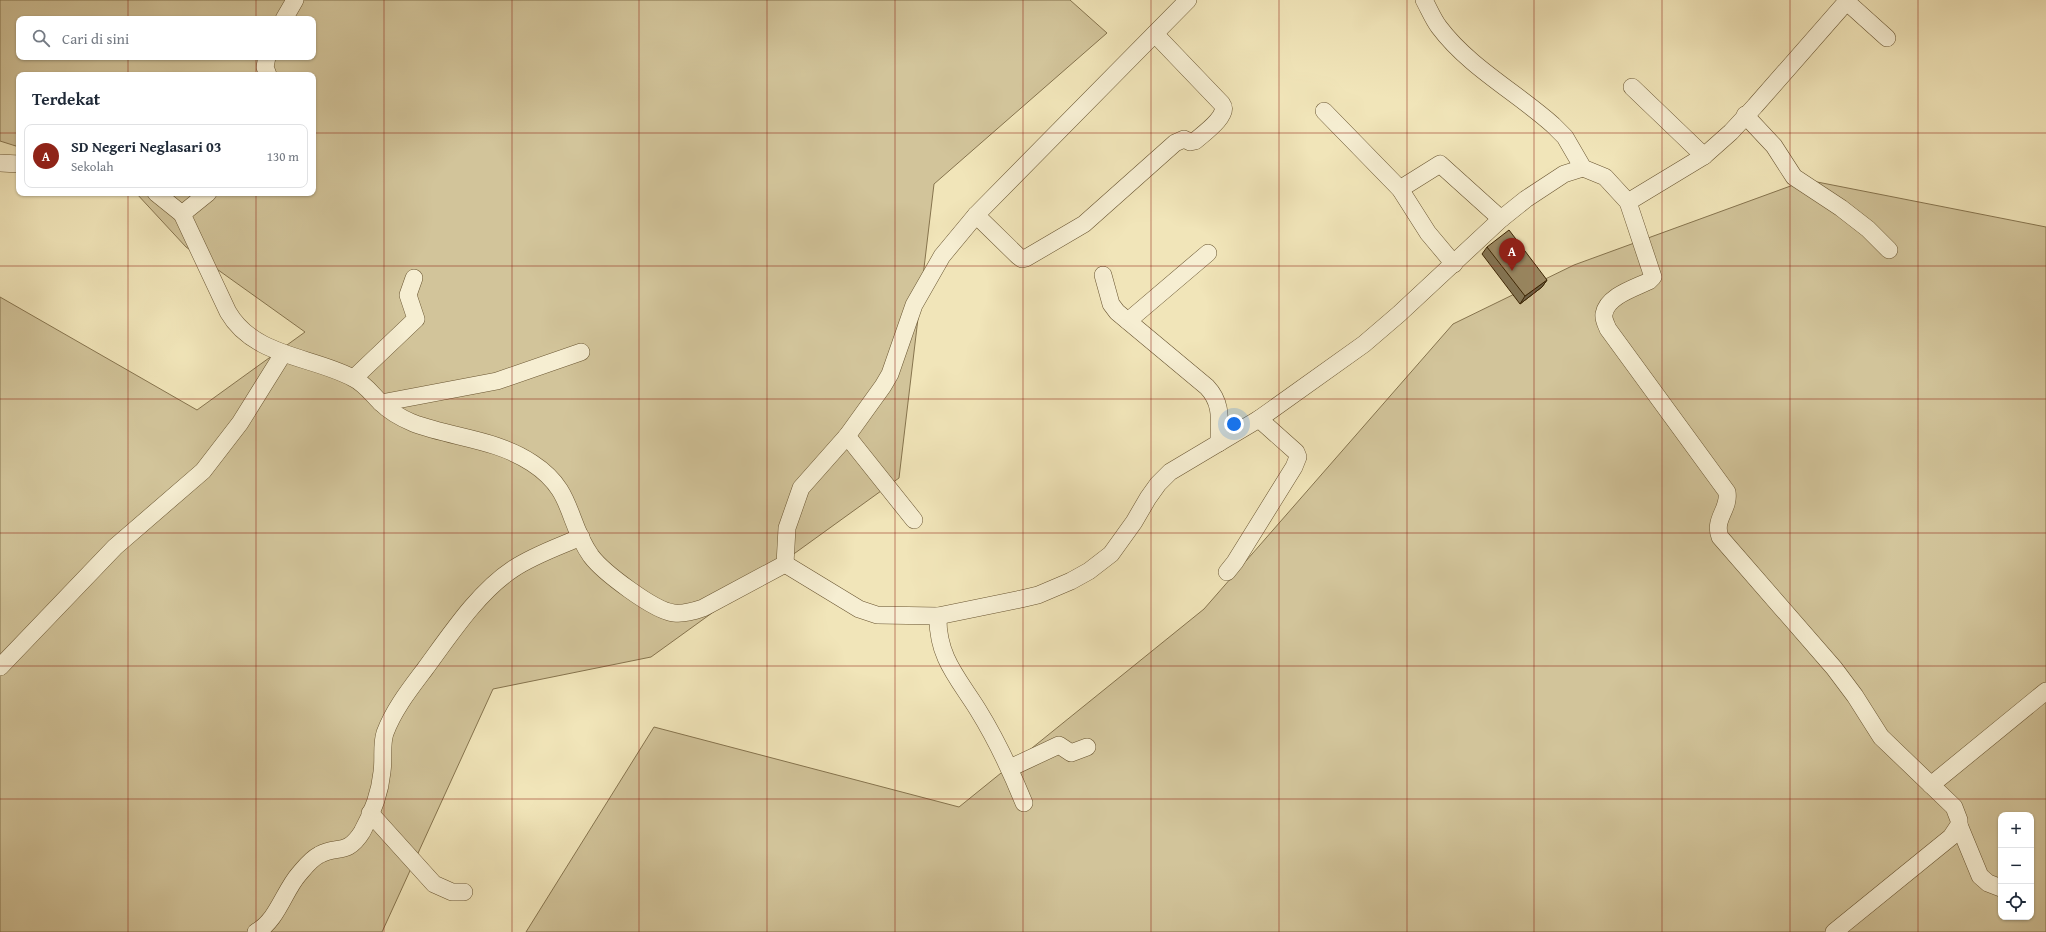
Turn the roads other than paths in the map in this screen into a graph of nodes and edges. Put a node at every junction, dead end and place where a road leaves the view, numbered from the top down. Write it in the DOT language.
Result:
graph roads {
  1 [pos="295,0"];
  2 [pos="1188,0"];
  3 [pos="1424,0"];
  4 [pos="1847,1"];
  5 [pos="286,16"];
  6 [pos="1155,34"];
  7 [pos="1887,38"];
  8 [pos="266,60"];
  9 [pos="267,72"];
  10 [pos="1632,87"];
  11 [pos="1324,111"];
  12 [pos="1746,115"];
  13 [pos="1704,156"];
  14 [pos="0,163"];
  15 [pos="16,164"];
  16 [pos="1583,168"];
  17 [pos="1400,190"];
  18 [pos="160,196"];
  19 [pos="204,196"];
  20 [pos="1628,202"];
  21 [pos="182,214"];
  22 [pos="976,215"];
  23 [pos="1501,219"];
  24 [pos="1889,250"];
  25 [pos="1208,253"];
  26 [pos="1454,264"];
  27 [pos="1103,275"];
  28 [pos="414,278"];
  29 [pos="1128,321"];
  30 [pos="581,352"];
  31 [pos="283,354"];
  32 [pos="354,378"];
  33 [pos="381,404"];
  34 [pos="1259,419"];
  35 [pos="847,436"];
  36 [pos="1219,443"];
  37 [pos="914,520"];
  38 [pos="581,537"];
  39 [pos="785,564"];
  40 [pos="1227,572"];
  41 [pos="938,616"];
  42 [pos="0,667"];
  43 [pos="2046,691"];
  44 [pos="1087,747"];
  45 [pos="1010,768"];
  46 [pos="1931,785"];
  47 [pos="1024,803"];
  48 [pos="370,813"];
  49 [pos="1959,825"];
  50 [pos="1998,887"];
  51 [pos="464,892"];
  52 [pos="256,932"];
  53 [pos="1834,932"];
  1 -- 5 [label="street"];
  2 -- 6 [label="street"];
  3 -- 16 [label="street"];
  4 -- 7 [label="street"];
  4 -- 12 [label="street"];
  6 -- 22 [label="street"];
  6 -- 22 [label="street"];
  8 -- 9 [label="street"];
  10 -- 13 [label="street"];
  11 -- 17 [label="street"];
  12 -- 13 [label="street"];
  12 -- 24 [label="street"];
  13 -- 20 [label="street"];
  14 -- 15 [label="street"];
  16 -- 20 [label="street"];
  16 -- 23 [label="street"];
  17 -- 23 [label="street"];
  17 -- 26 [label="street"];
  18 -- 21 [label="street"];
  19 -- 21 [label="street"];
  20 -- 46 [label="street"];
  21 -- 31 [label="street"];
  22 -- 35 [label="street"];
  23 -- 26 [label="street"];
  25 -- 29 [label="street"];
  26 -- 34 [label="street"];
  27 -- 29 [label="street"];
  28 -- 32 [label="street"];
  29 -- 36 [label="street"];
  30 -- 33 [label="street"];
  31 -- 32 [label="street"];
  31 -- 42 [label="street"];
  32 -- 33 [label="street"];
  33 -- 38 [label="street"];
  34 -- 36 [label="street"];
  34 -- 40 [label="street"];
  35 -- 37 [label="street"];
  35 -- 39 [label="street"];
  36 -- 41 [label="street"];
  38 -- 39 [label="street"];
  38 -- 48 [label="street"];
  39 -- 41 [label="street"];
  41 -- 45 [label="street"];
  43 -- 46 [label="street"];
  44 -- 45 [label="street"];
  45 -- 47 [label="street"];
  46 -- 49 [label="street"];
  48 -- 51 [label="street"];
  48 -- 52 [label="street"];
  49 -- 50 [label="street"];
  49 -- 53 [label="street"];
}
